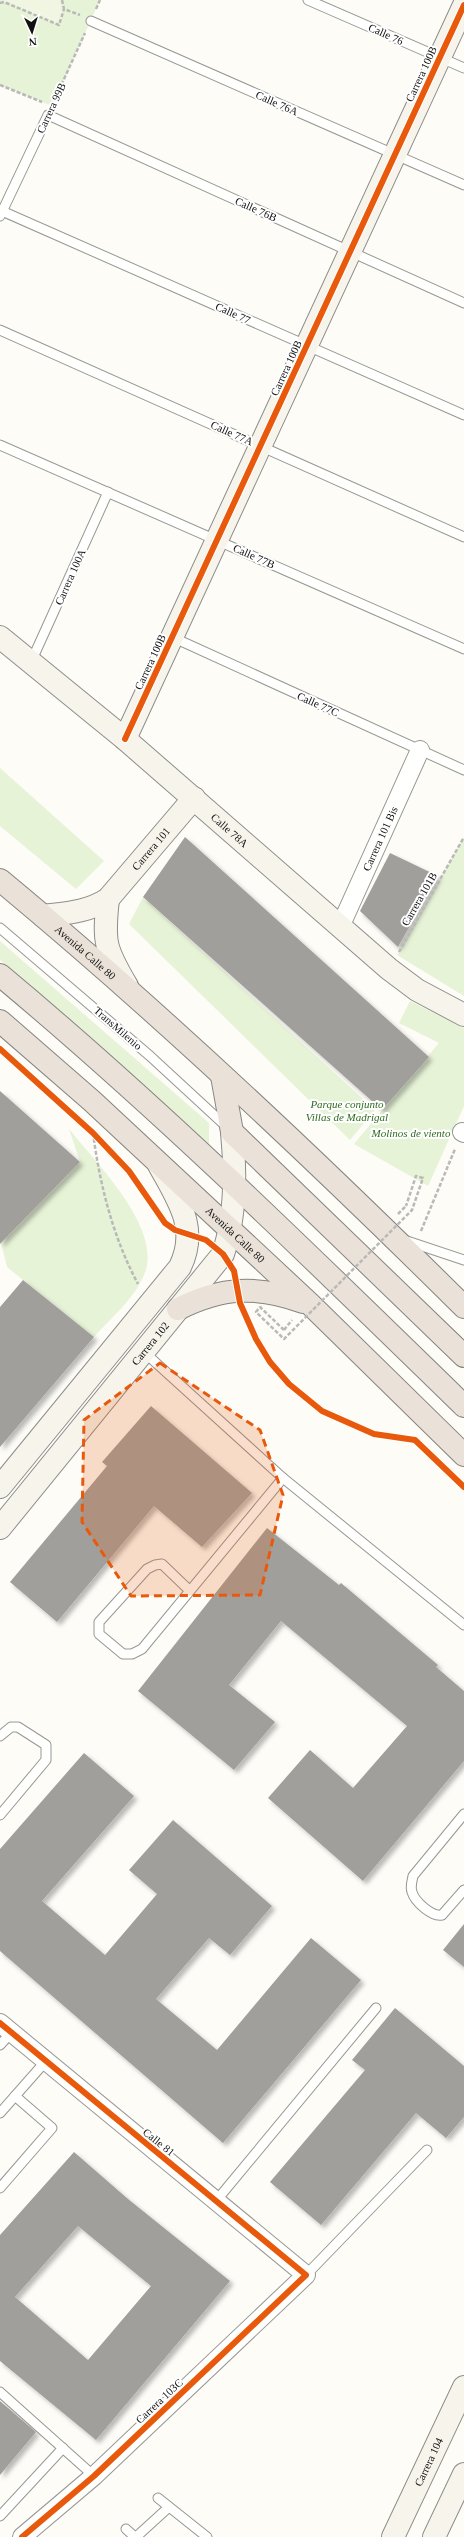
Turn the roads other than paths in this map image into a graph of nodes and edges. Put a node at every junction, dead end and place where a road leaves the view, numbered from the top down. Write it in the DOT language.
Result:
graph roads {
  1 [pos="308,0"];
  2 [pos="464,5"];
  3 [pos="91,21"];
  4 [pos="440,57"];
  5 [pos="464,68"];
  6 [pos="48,115"];
  7 [pos="395,155"];
  8 [pos="464,185"];
  9 [pos="1,213"];
  10 [pos="350,252"];
  11 [pos="464,303"];
  12 [pos="0,330"];
  13 [pos="307,346"];
  14 [pos="464,414"];
  15 [pos="0,445"];
  16 [pos="261,446"];
  17 [pos="108,492"];
  18 [pos="464,537"];
  19 [pos="217,540"];
  20 [pos="0,637"];
  21 [pos="172,637"];
  22 [pos="464,649"];
  23 [pos="31,663"];
  24 [pos="125,739"];
  25 [pos="420,750"];
  26 [pos="464,770"];
  27 [pos="194,798"];
  28 [pos="0,880"];
  29 [pos="108,899"];
  30 [pos="43,916"];
  31 [pos="340,927"];
  32 [pos="0,928"];
  33 [pos="0,975"];
  34 [pos="128,988"];
  35 [pos="464,1015"];
  36 [pos="0,1021"];
  37 [pos="222,1076"];
  38 [pos="232,1132"];
  39 [pos="158,1163"];
  40 [pos="234,1185"];
  41 [pos="230,1232"];
  42 [pos="395,1238"];
  43 [pos="464,1260"];
  44 [pos="311,1305"];
  45 [pos="464,1307"];
  46 [pos="178,1309"];
  47 [pos="143,1351"];
  48 [pos="464,1356"];
  49 [pos="464,1406"];
  50 [pos="464,1455"];
  51 [pos="283,1478"];
  52 [pos="0,1487"];
  53 [pos="2,1521"];
  54 [pos="188,1590"];
  55 [pos="464,1625"];
  56 [pos="0,1736"];
  57 [pos="464,1814"];
  58 [pos="0,1815"];
  59 [pos="464,1890"];
  60 [pos="376,2008"];
  61 [pos="4,2034"];
  62 [pos="45,2062"];
  63 [pos="15,2096"];
  64 [pos="0,2113"];
  65 [pos="427,2150"];
  66 [pos="0,2188"];
  67 [pos="216,2201"];
  68 [pos="306,2275"];
  69 [pos="464,2387"];
  70 [pos="0,2392"];
  71 [pos="63,2448"];
  72 [pos="464,2474"];
  73 [pos="94,2476"];
  74 [pos="158,2498"];
  75 [pos="169,2507"];
  76 [pos="0,2516"];
  77 [pos="126,2529"];
  78 [pos="22,2537"];
  79 [pos="135,2537"];
  80 [pos="206,2537"];
  81 [pos="393,2537"];
  82 [pos="434,2537"];
  1 -- 4 [label="lane, Calle 76"];
  2 -- 4 [label="street, Carrera 100B"];
  3 -- 7 [label="lane, Calle 76A"];
  4 -- 5 [label="lane, Calle 76"];
  4 -- 7 [label="street, Carrera 100B"];
  6 -- 9 [label="lane, Carrera 99B"];
  6 -- 10 [label="lane, Calle 76B"];
  7 -- 8 [label="lane, Calle 76A"];
  7 -- 10 [label="street, Carrera 100B"];
  9 -- 13 [label="lane, Calle 77"];
  10 -- 11 [label="lane, Calle 76B"];
  10 -- 13 [label="street, Carrera 100B"];
  12 -- 16 [label="lane, Calle 77A"];
  13 -- 14 [label="lane, Calle 77"];
  13 -- 16 [label="street, Carrera 100B"];
  15 -- 17 [label="lane, Calle 77B"];
  16 -- 18 [label="lane, Calle 77A"];
  16 -- 19 [label="street, Carrera 100B"];
  17 -- 19 [label="lane, Calle 77B"];
  17 -- 23 [label="lane, Carrera 100A"];
  19 -- 21 [label="street, Carrera 100B"];
  19 -- 22 [label="lane, Calle 77B"];
  20 -- 23 [label="street, Calle 78A"];
  21 -- 24 [label="street, Carrera 100B"];
  21 -- 25 [label="lane, Calle 77C"];
  23 -- 24 [label="street, Calle 78A"];
  24 -- 27 [label="street, Calle 78A"];
  25 -- 26 [label="lane, Calle 77C"];
  25 -- 31 [label="street, Carrera 101 Bis"];
  27 -- 29 [label="street, Carrera 101"];
  27 -- 31 [label="street, Calle 78A"];
  28 -- 30 [label="highway, Avenida Calle 80"];
  29 -- 30 [label="street, Carrera 101"];
  29 -- 34 [label="street"];
  30 -- 34 [label="highway, Avenida Calle 80"];
  31 -- 35 [label="street, Calle 78A"];
  32 -- 38 [label="lane, TransMilenio"];
  33 -- 40 [label="highway"];
  34 -- 37 [label="highway, Avenida Calle 80"];
  36 -- 39 [label="highway, Avenida Calle 80"];
  37 -- 38 [label="highway"];
  37 -- 42 [label="highway, Avenida Calle 80"];
  38 -- 40 [label="street, Carrera 102"];
  38 -- 48 [label="highway"];
  39 -- 41 [label="highway, Avenida Calle 80"];
  39 -- 52 [label="street"];
  40 -- 41 [label="street, Carrera 102"];
  40 -- 49 [label="highway"];
  41 -- 44 [label="highway, Avenida Calle 80"];
  41 -- 46 [label="street, Carrera 102"];
  42 -- 43 [label="lane"];
  42 -- 45 [label="highway, Avenida Calle 80"];
  44 -- 46 [label="highway"];
  44 -- 50 [label="highway, Avenida Calle 80"];
  46 -- 47 [label="street, Carrera 102"];
  47 -- 51 [label="lane"];
  47 -- 53 [label="street, Carrera 102"];
  51 -- 54 [label="lane"];
  51 -- 55 [label="lane"];
  54 -- 54 [label="lane"];
  56 -- 58 [label="lane"];
  57 -- 59 [label="lane"];
  60 -- 67 [label="lane"];
  61 -- 62 [label="street, Calle 81"];
  62 -- 63 [label="lane"];
  62 -- 67 [label="street, Calle 81"];
  63 -- 64 [label="lane"];
  63 -- 66 [label="lane"];
  65 -- 68 [label="lane"];
  67 -- 68 [label="street, Calle 81"];
  68 -- 73 [label="street, Carrera 103C"];
  69 -- 81 [label="street, Carrera 104"];
  70 -- 71 [label="lane"];
  71 -- 73 [label="lane"];
  71 -- 76 [label="lane"];
  72 -- 82 [label="street"];
  73 -- 78 [label="street, Carrera 103C"];
  74 -- 75 [label="lane"];
  75 -- 79 [label="lane"];
  75 -- 80 [label="lane"];
  77 -- 79 [label="lane"];
}
